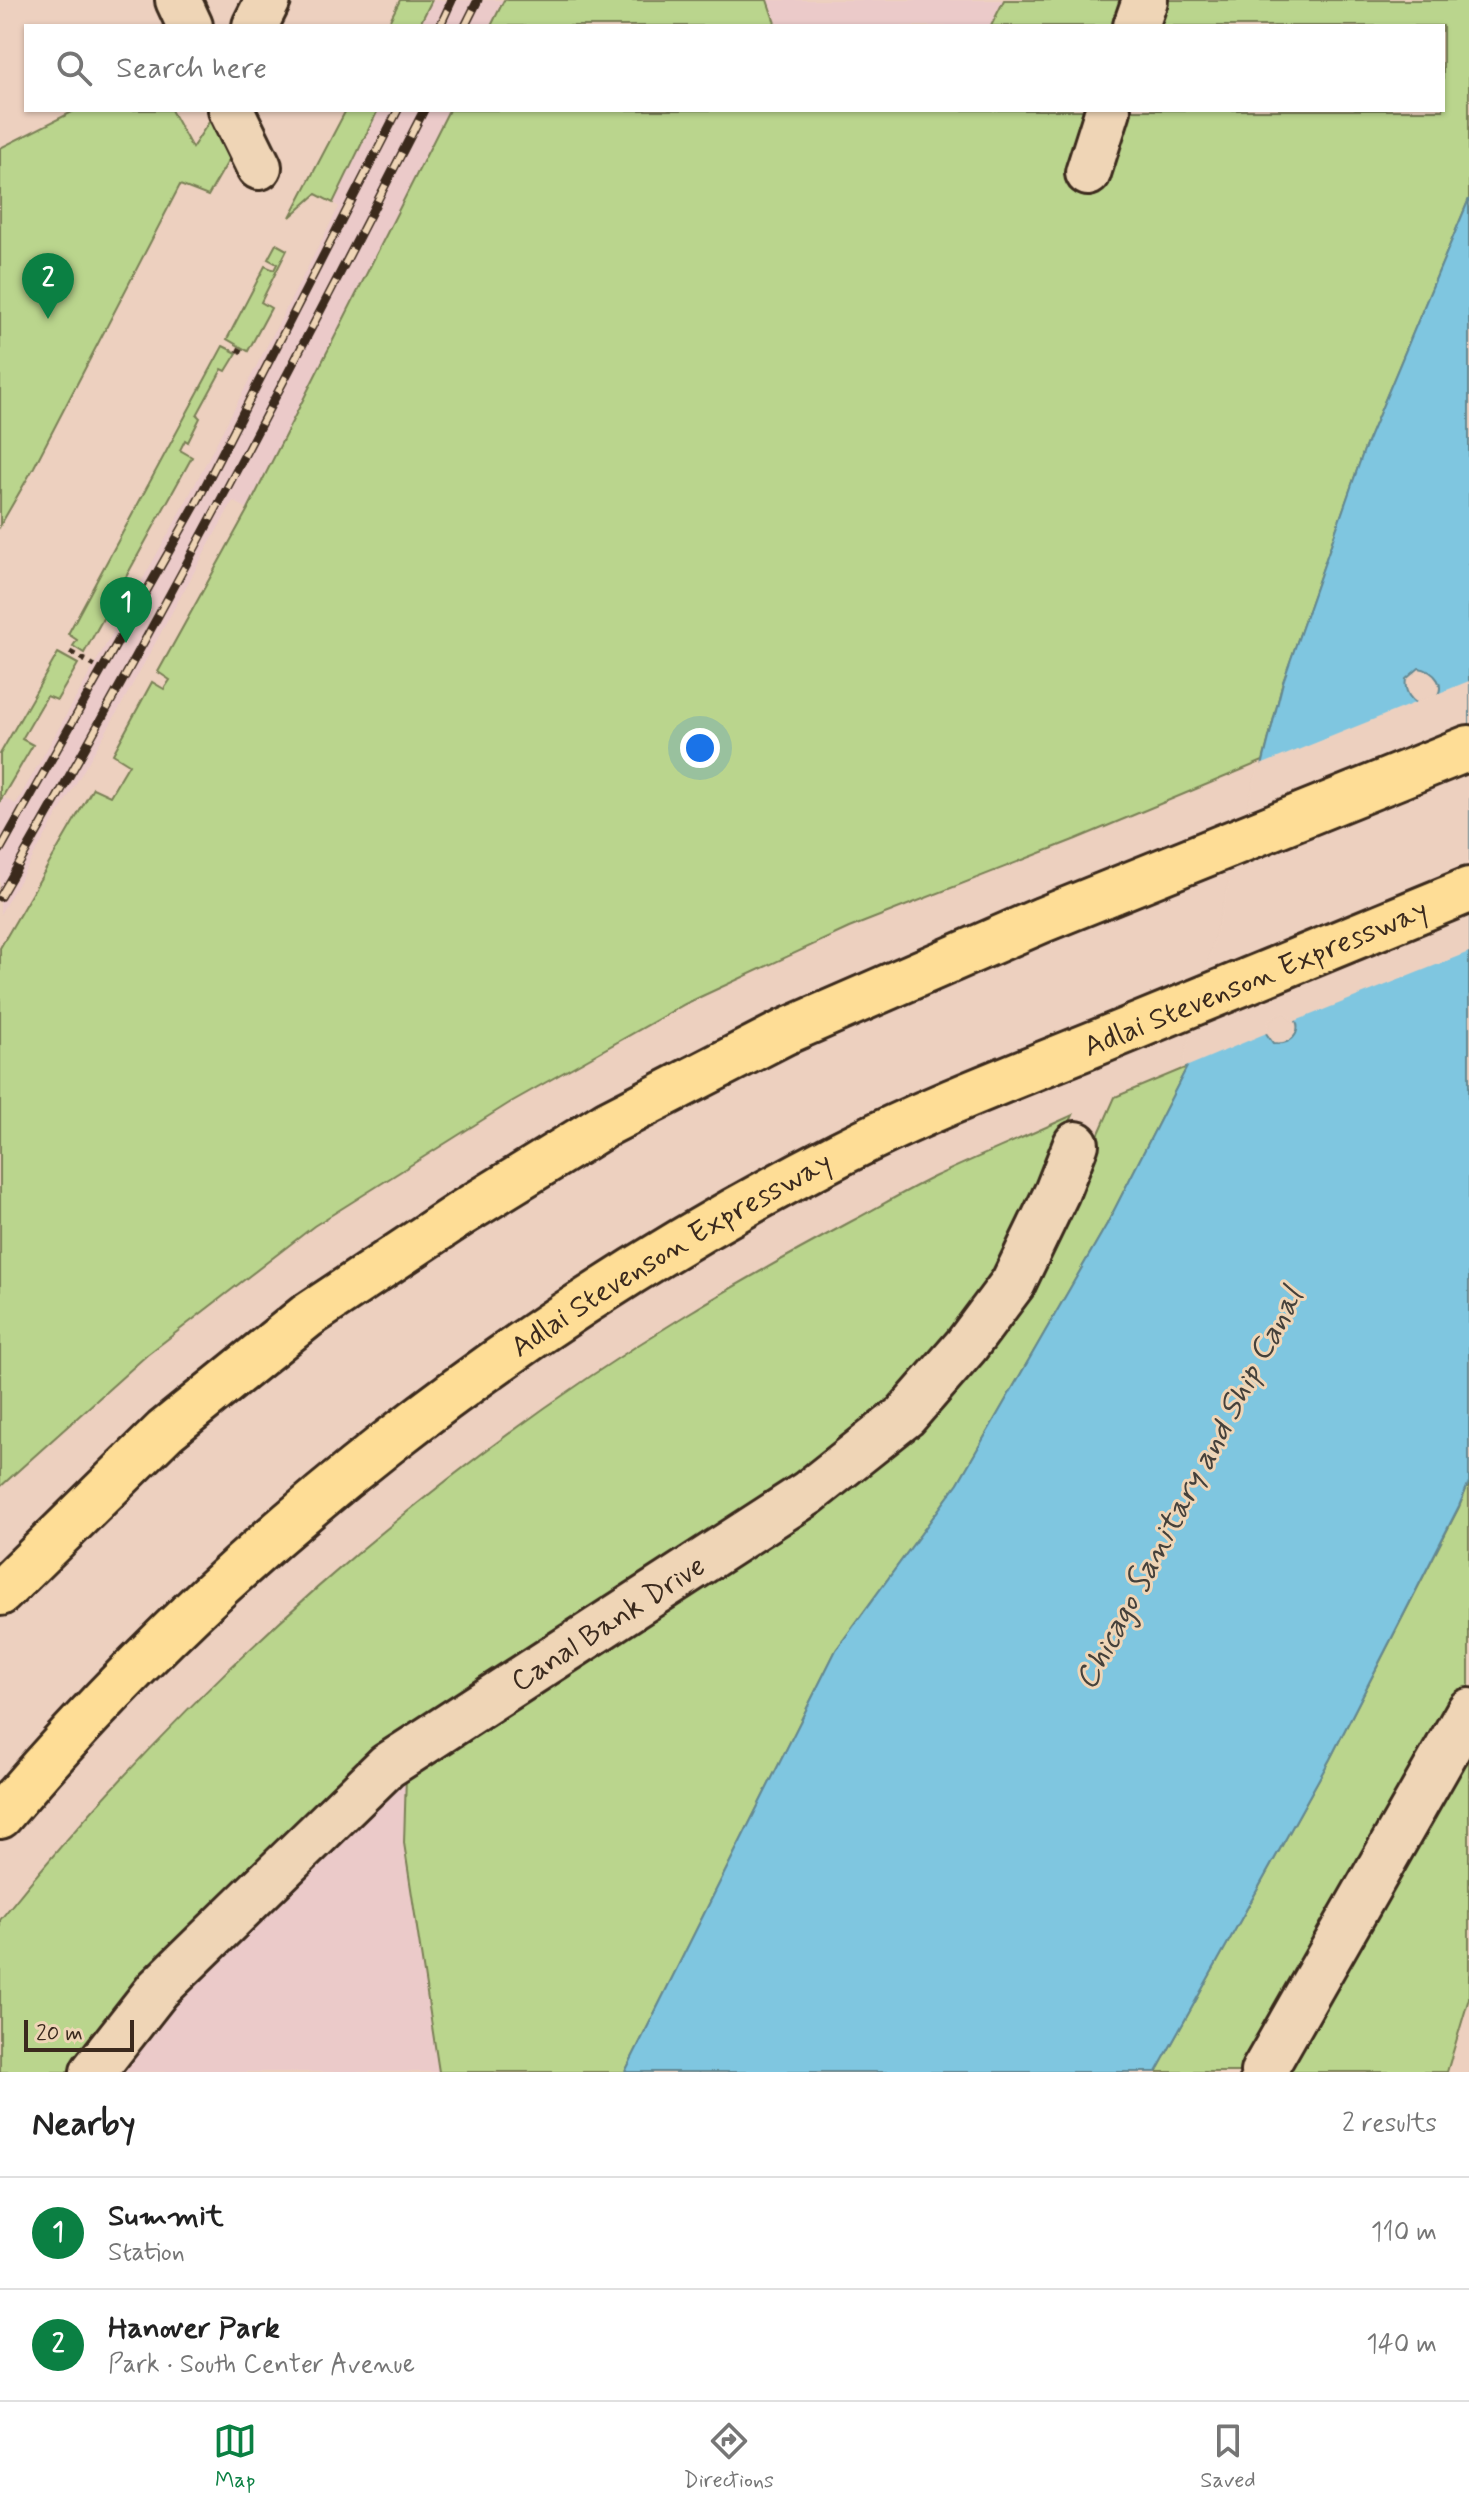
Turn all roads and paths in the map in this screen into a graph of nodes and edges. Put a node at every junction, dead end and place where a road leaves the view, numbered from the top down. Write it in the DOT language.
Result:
graph roads {
  1 [pos="178,0"];
  2 [pos="268,0"];
  3 [pos="1145,0"];
  4 [pos="189,24"];
  5 [pos="256,24"];
  6 [pos="1137,24"];
  7 [pos="232,112"];
  8 [pos="1107,112"];
  9 [pos="259,167"];
  10 [pos="1088,173"];
  11 [pos="237,349"];
  12 [pos="247,354"];
  13 [pos="70,652"];
  14 [pos="95,666"];
  15 [pos="1469,748"];
  16 [pos="1469,890"];
  17 [pos="1076,1144"];
  18 [pos="165,1431"];
  19 [pos="0,1573"];
  20 [pos="0,1593"];
  21 [pos="1469,1711"];
  22 [pos="0,1816"];
  23 [pos="93,2072"];
  24 [pos="1263,2072"];
  1 -- 4 [label="street"];
  2 -- 5 [label="street"];
  3 -- 6 [label="street"];
  7 -- 9 [label="street"];
  8 -- 10 [label="street"];
  11 -- 12 [label="path"];
  13 -- 14 [label="path"];
  15 -- 18 [label="highway"];
  16 -- 22 [label="highway, Adlai Stevenson Expressway"];
  17 -- 23 [label="street, Canal Bank Drive"];
  18 -- 19 [label="highway"];
  18 -- 20 [label="highway"];
  21 -- 24 [label="street"];
}
